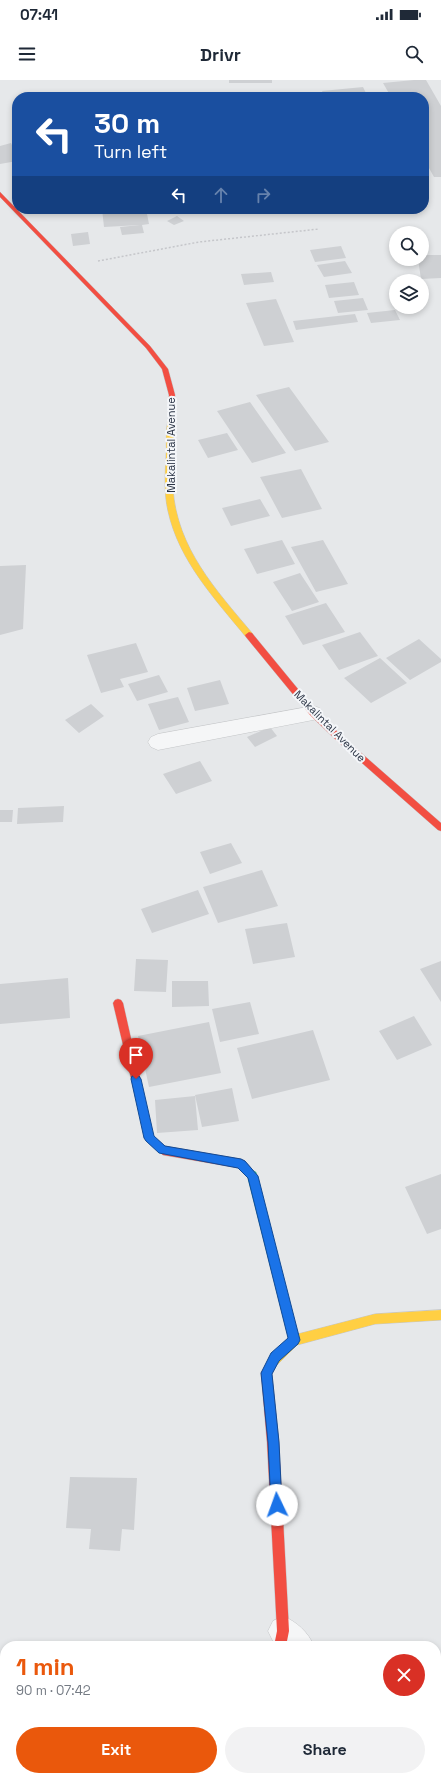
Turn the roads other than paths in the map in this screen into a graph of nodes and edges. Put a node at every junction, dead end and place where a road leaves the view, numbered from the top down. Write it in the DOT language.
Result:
graph roads {
  1 [pos="0,194"];
  2 [pos="12,204"];
  3 [pos="24,214"];
  4 [pos="313,713"];
  5 [pos="158,742"];
  6 [pos="441,828"];
  7 [pos="118,1003"];
  8 [pos="441,1315"];
  9 [pos="294,1340"];
  10 [pos="287,1641"];
  1 -- 2 [label="main road, Makalintal Avenue"];
  3 -- 4 [label="main road, Makalintal Avenue"];
  4 -- 5 [label="street"];
  4 -- 6 [label="main road, Makalintal Avenue"];
  7 -- 9 [label="main road"];
  8 -- 9 [label="main road"];
  9 -- 10 [label="main road"];
}
